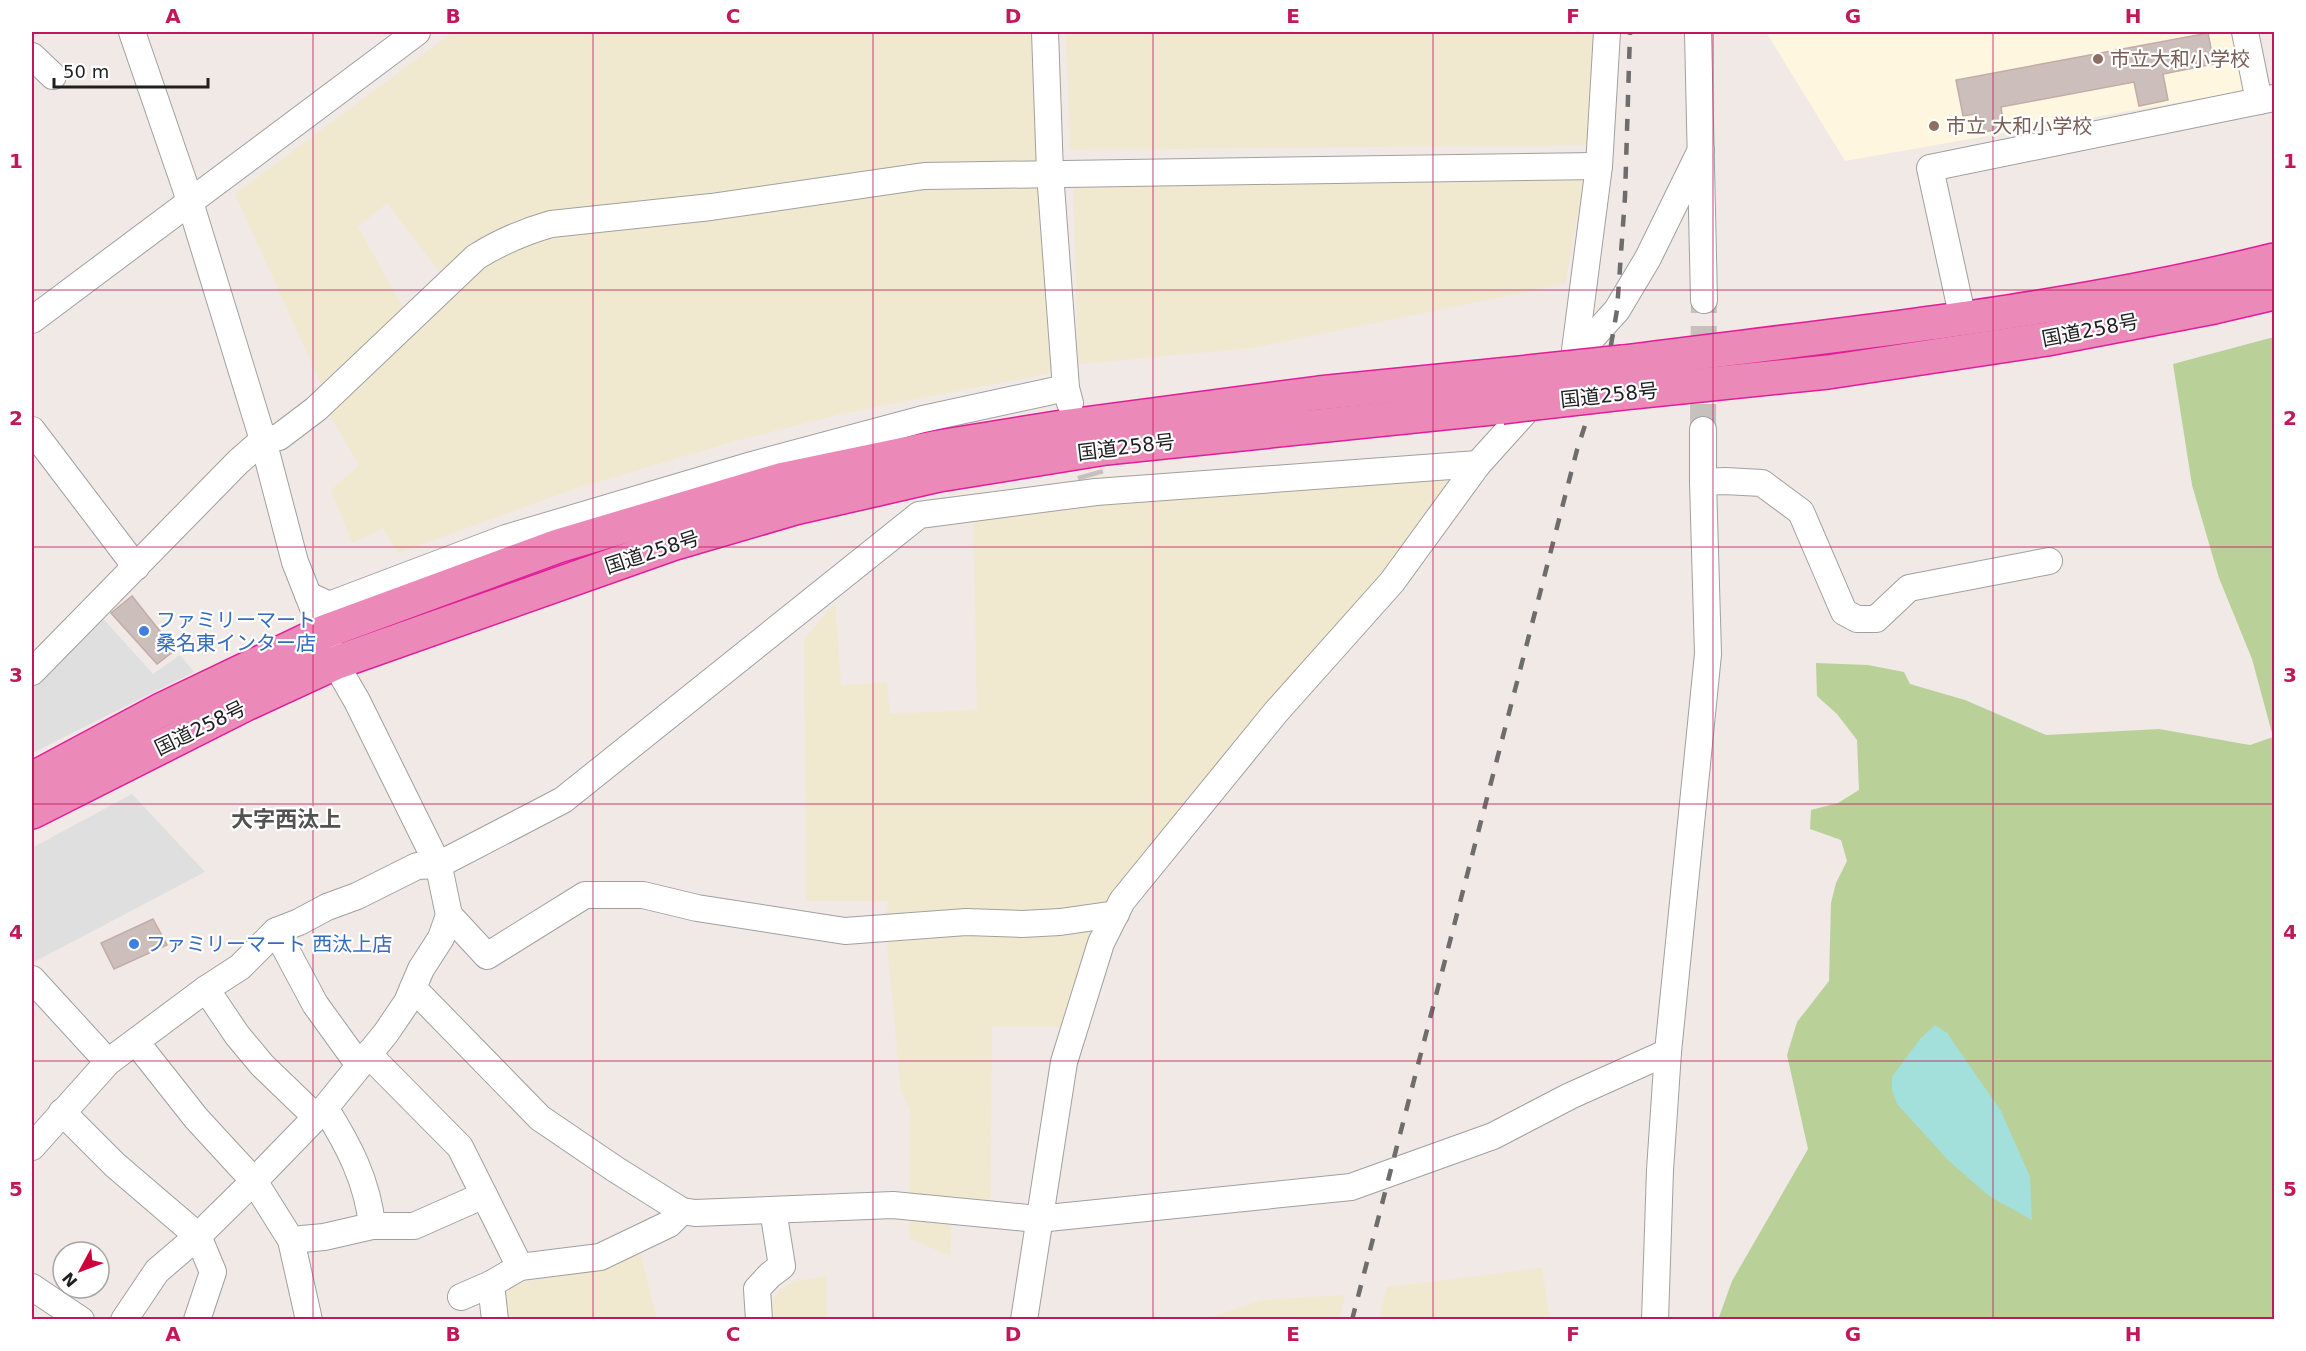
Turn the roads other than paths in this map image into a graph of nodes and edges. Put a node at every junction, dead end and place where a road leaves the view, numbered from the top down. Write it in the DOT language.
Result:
graph roads {
  1 [pos="132,32"];
  2 [pos="417,32"];
  3 [pos="1045,32"];
  4 [pos="1607,32"];
  5 [pos="1698,32"];
  6 [pos="2245,32"];
  7 [pos="32,56"];
  8 [pos="54,76"];
  9 [pos="2267,100"];
  10 [pos="1701,150"];
  11 [pos="1599,166"];
  12 [pos="1050,173"];
  13 [pos="189,202"];
  14 [pos="2274,260"];
  15 [pos="2274,292"];
  16 [pos="1704,300"];
  17 [pos="1964,319"];
  18 [pos="32,320"];
  19 [pos="1574,358"];
  20 [pos="1623,377"];
  21 [pos="1501,391"];
  22 [pos="32,430"];
  23 [pos="1704,430"];
  24 [pos="263,440"];
  25 [pos="1478,464"];
  26 [pos="1703,482"];
  27 [pos="2049,561"];
  28 [pos="136,567"];
  29 [pos="308,595"];
  30 [pos="324,632"];
  31 [pos="335,663"];
  32 [pos="32,672"];
  33 [pos="32,779"];
  34 [pos="32,812"];
  35 [pos="438,865"];
  36 [pos="1116,914"];
  37 [pos="449,915"];
  38 [pos="276,931"];
  39 [pos="32,979"];
  40 [pos="413,988"];
  41 [pos="206,989"];
  42 [pos="136,1042"];
  43 [pos="1668,1052"];
  44 [pos="363,1059"];
  45 [pos="108,1062"];
  46 [pos="62,1112"];
  47 [pos="320,1112"];
  48 [pos="32,1147"];
  49 [pos="254,1181"];
  50 [pos="484,1195"];
  51 [pos="773,1210"];
  52 [pos="682,1211"];
  53 [pos="1038,1219"];
  54 [pos="372,1226"];
  55 [pos="198,1236"];
  56 [pos="291,1240"];
  57 [pos="520,1267"];
  58 [pos="491,1284"];
  59 [pos="32,1287"];
  60 [pos="461,1297"];
  61 [pos="81,1320"];
  62 [pos="124,1320"];
  63 [pos="197,1320"];
  64 [pos="309,1320"];
  65 [pos="495,1320"];
  66 [pos="759,1320"];
  67 [pos="1024,1320"];
  68 [pos="1655,1320"];
  1 -- 13 [label="street"];
  2 -- 13 [label="street"];
  3 -- 12 [label="street"];
  4 -- 11 [label="street"];
  5 -- 10 [label="street"];
  6 -- 9 [label="street"];
  7 -- 8 [label="street"];
  9 -- 17 [label="street"];
  10 -- 16 [label="street"];
  10 -- 19 [label="street"];
  11 -- 12 [label="street"];
  11 -- 19 [label="street"];
  12 -- 24 [label="street"];
  12 -- 29 [label="street"];
  13 -- 18 [label="street"];
  13 -- 24 [label="street"];
  14 -- 17 [label="highway, 国道258号"];
  15 -- 20 [label="highway, 国道258号"];
  17 -- 20 [label="highway, 国道258号"];
  19 -- 25 [label="street"];
  20 -- 21 [label="highway, 国道258号, bridge"];
  21 -- 30 [label="highway, 国道258号"];
  21 -- 31 [label="highway, 国道258号"];
  22 -- 28 [label="street"];
  23 -- 26 [label="street"];
  24 -- 28 [label="street"];
  24 -- 29 [label="street"];
  25 -- 35 [label="street"];
  25 -- 36 [label="street"];
  26 -- 27 [label="street"];
  26 -- 43 [label="street"];
  28 -- 32 [label="street"];
  29 -- 30 [label="street"];
  30 -- 31 [label="street"];
  30 -- 33 [label="highway, 国道258号"];
  31 -- 34 [label="highway, 国道258号"];
  31 -- 35 [label="street"];
  35 -- 37 [label="street"];
  35 -- 38 [label="street"];
  36 -- 37 [label="street"];
  36 -- 53 [label="street"];
  37 -- 40 [label="street"];
  38 -- 41 [label="street"];
  38 -- 44 [label="street"];
  39 -- 45 [label="street"];
  40 -- 44 [label="street"];
  40 -- 52 [label="street"];
  41 -- 42 [label="street"];
  41 -- 47 [label="street"];
  42 -- 45 [label="street"];
  42 -- 49 [label="street"];
  43 -- 53 [label="street"];
  43 -- 68 [label="street"];
  44 -- 47 [label="street"];
  44 -- 50 [label="street"];
  45 -- 46 [label="street"];
  46 -- 48 [label="street"];
  46 -- 55 [label="street"];
  47 -- 49 [label="street"];
  47 -- 54 [label="street"];
  49 -- 55 [label="street"];
  49 -- 56 [label="street"];
  50 -- 54 [label="street"];
  50 -- 57 [label="street"];
  51 -- 52 [label="street"];
  51 -- 53 [label="street"];
  51 -- 66 [label="street"];
  52 -- 57 [label="street"];
  53 -- 67 [label="street"];
  54 -- 56 [label="street"];
  55 -- 62 [label="street"];
  55 -- 63 [label="street"];
  56 -- 64 [label="street"];
  57 -- 58 [label="street"];
  58 -- 60 [label="street"];
  58 -- 65 [label="street"];
  59 -- 61 [label="street"];
}
